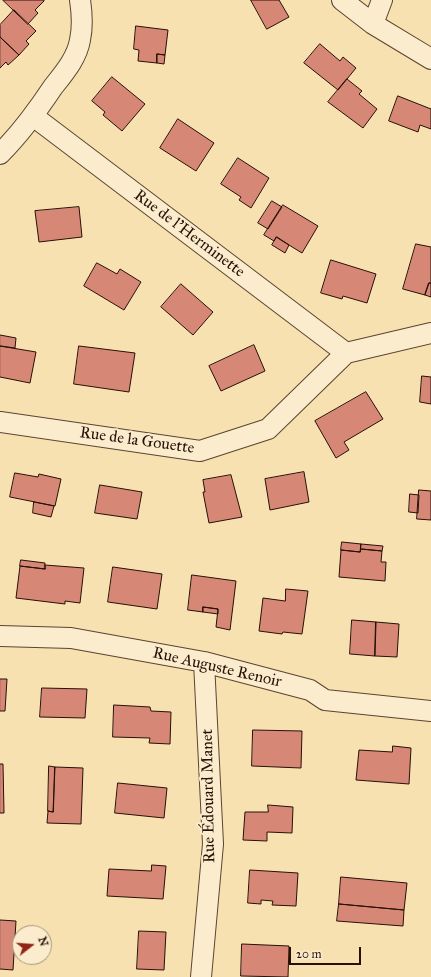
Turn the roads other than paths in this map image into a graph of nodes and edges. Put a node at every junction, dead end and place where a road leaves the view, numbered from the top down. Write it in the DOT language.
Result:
graph roads {
  1 [pos="80,0"];
  2 [pos="342,0"];
  3 [pos="382,0"];
  4 [pos="373,24"];
  5 [pos="431,59"];
  6 [pos="33,116"];
  7 [pos="0,154"];
  8 [pos="431,333"];
  9 [pos="346,352"];
  10 [pos="0,422"];
  11 [pos="0,636"];
  12 [pos="204,662"];
  13 [pos="431,712"];
  14 [pos="200,977"];
  1 -- 6 [label="street"];
  2 -- 4 [label="street"];
  3 -- 4 [label="street"];
  4 -- 5 [label="street"];
  6 -- 7 [label="street"];
  6 -- 9 [label="street, Rue de l'Herminette"];
  8 -- 9 [label="street"];
  9 -- 10 [label="street, Rue de la Gouette"];
  11 -- 12 [label="street, Rue Auguste Renoir"];
  12 -- 13 [label="street, Rue Auguste Renoir"];
  12 -- 14 [label="street, Rue Édouard Manet"];
}
